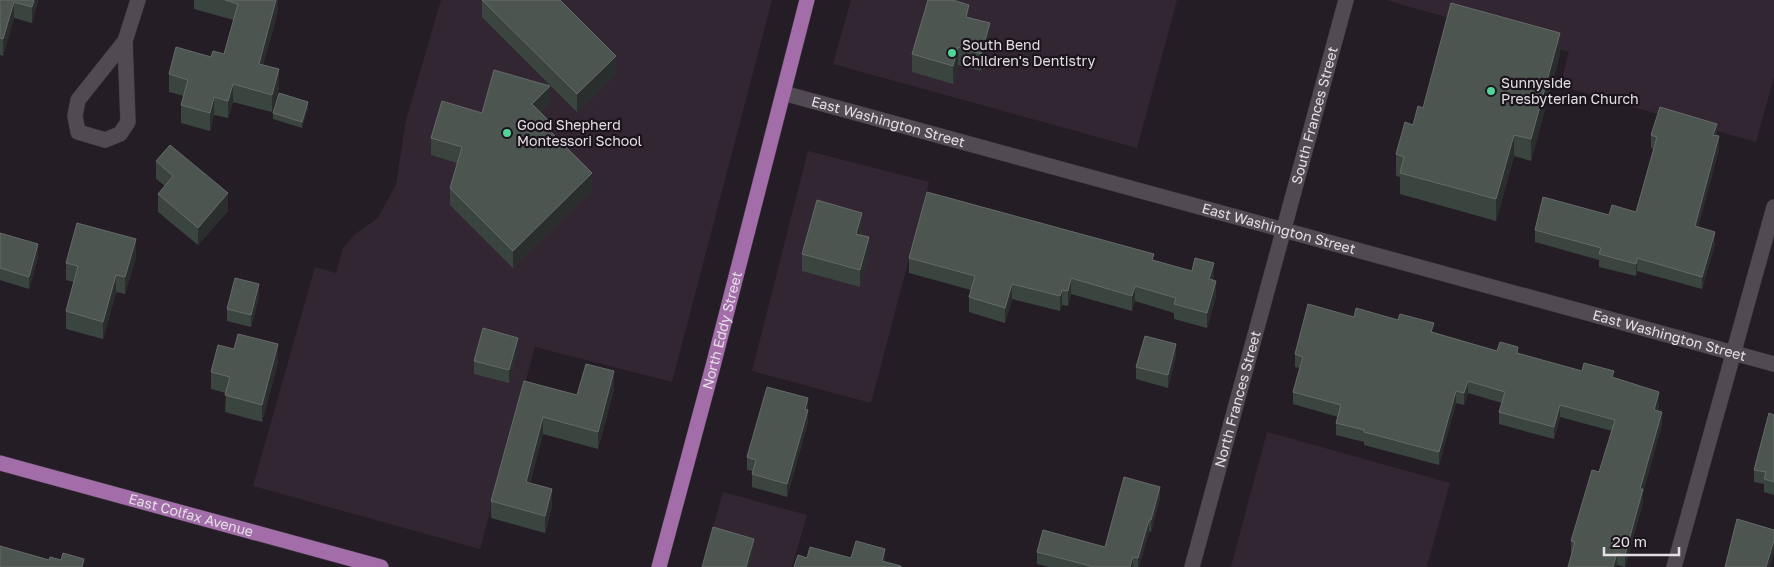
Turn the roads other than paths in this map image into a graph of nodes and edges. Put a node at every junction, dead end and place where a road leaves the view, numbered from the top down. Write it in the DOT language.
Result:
graph roads {
  1 [pos="138,0"];
  2 [pos="807,0"];
  3 [pos="1346,0"];
  4 [pos="125,41"];
  5 [pos="783,93"];
  6 [pos="1774,207"];
  7 [pos="1283,231"];
  8 [pos="1734,353"];
  9 [pos="1774,364"];
  10 [pos="0,463"];
  11 [pos="381,567"];
  12 [pos="659,567"];
  13 [pos="1192,567"];
  14 [pos="1674,567"];
  1 -- 4 [label="street"];
  2 -- 5 [label="main road, North Eddy Street"];
  3 -- 7 [label="street, South Frances Street"];
  4 -- 4 [label="street"];
  5 -- 7 [label="street, East Washington Street"];
  5 -- 12 [label="main road, North Eddy Street"];
  6 -- 8 [label="street"];
  7 -- 8 [label="street, East Washington Street"];
  7 -- 13 [label="street, North Frances Street"];
  8 -- 9 [label="street, East Washington Street"];
  8 -- 14 [label="street"];
  10 -- 11 [label="main road, East Colfax Avenue"];
}
